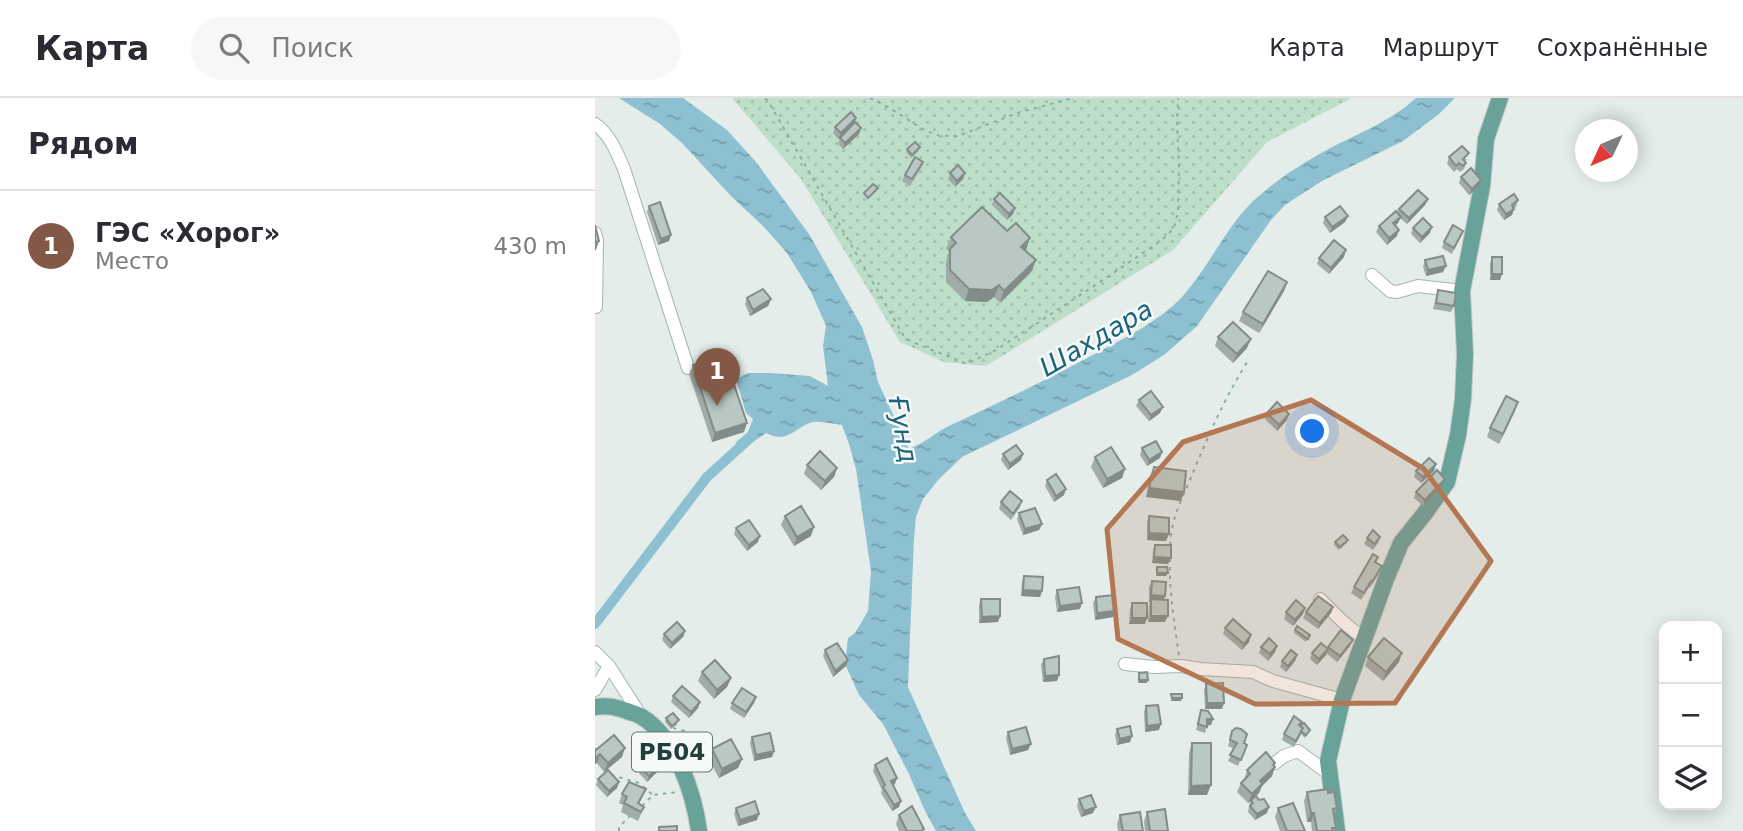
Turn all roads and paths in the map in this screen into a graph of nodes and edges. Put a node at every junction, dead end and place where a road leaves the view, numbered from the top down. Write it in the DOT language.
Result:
graph roads {
  1 [pos="765,98"];
  2 [pos="870,98"];
  3 [pos="1073,98"];
  4 [pos="1178,98"];
  5 [pos="1500,98"];
  6 [pos="595,124"];
  7 [pos="595,233"];
  8 [pos="1372,275"];
  9 [pos="1462,291"];
  10 [pos="596,307"];
  11 [pos="1249,359"];
  12 [pos="688,368"];
  13 [pos="1319,599"];
  14 [pos="1364,639"];
  15 [pos="595,652"];
  16 [pos="1125,664"];
  17 [pos="609,666"];
  18 [pos="1181,666"];
  19 [pos="595,690"];
  20 [pos="1342,700"];
  21 [pos="595,707"];
  22 [pos="641,716"];
  23 [pos="660,732"];
  24 [pos="717,754"];
  25 [pos="1275,763"];
  26 [pos="604,773"];
  27 [pos="1329,774"];
  28 [pos="690,790"];
  29 [pos="653,796"];
  30 [pos="620,831"];
  31 [pos="699,831"];
  32 [pos="1337,831"];
  1 -- 4 [label="path"];
  2 -- 3 [label="path"];
  5 -- 9 [label="main road"];
  6 -- 12 [label="street"];
  7 -- 10 [label="street"];
  8 -- 9 [label="street"];
  9 -- 14 [label="main road"];
  11 -- 18 [label="path"];
  13 -- 14 [label="street"];
  14 -- 20 [label="main road"];
  15 -- 17 [label="street"];
  16 -- 18 [label="street"];
  17 -- 19 [label="street"];
  17 -- 22 [label="street"];
  18 -- 20 [label="street"];
  20 -- 27 [label="main road"];
  21 -- 22 [label="main road, РБ04"];
  22 -- 23 [label="main road, РБ04"];
  23 -- 24 [label="path"];
  23 -- 28 [label="main road, РБ04"];
  25 -- 27 [label="street"];
  26 -- 29 [label="path"];
  27 -- 32 [label="main road"];
  28 -- 29 [label="path"];
  28 -- 31 [label="main road, РБ04"];
  29 -- 30 [label="path"];
}
